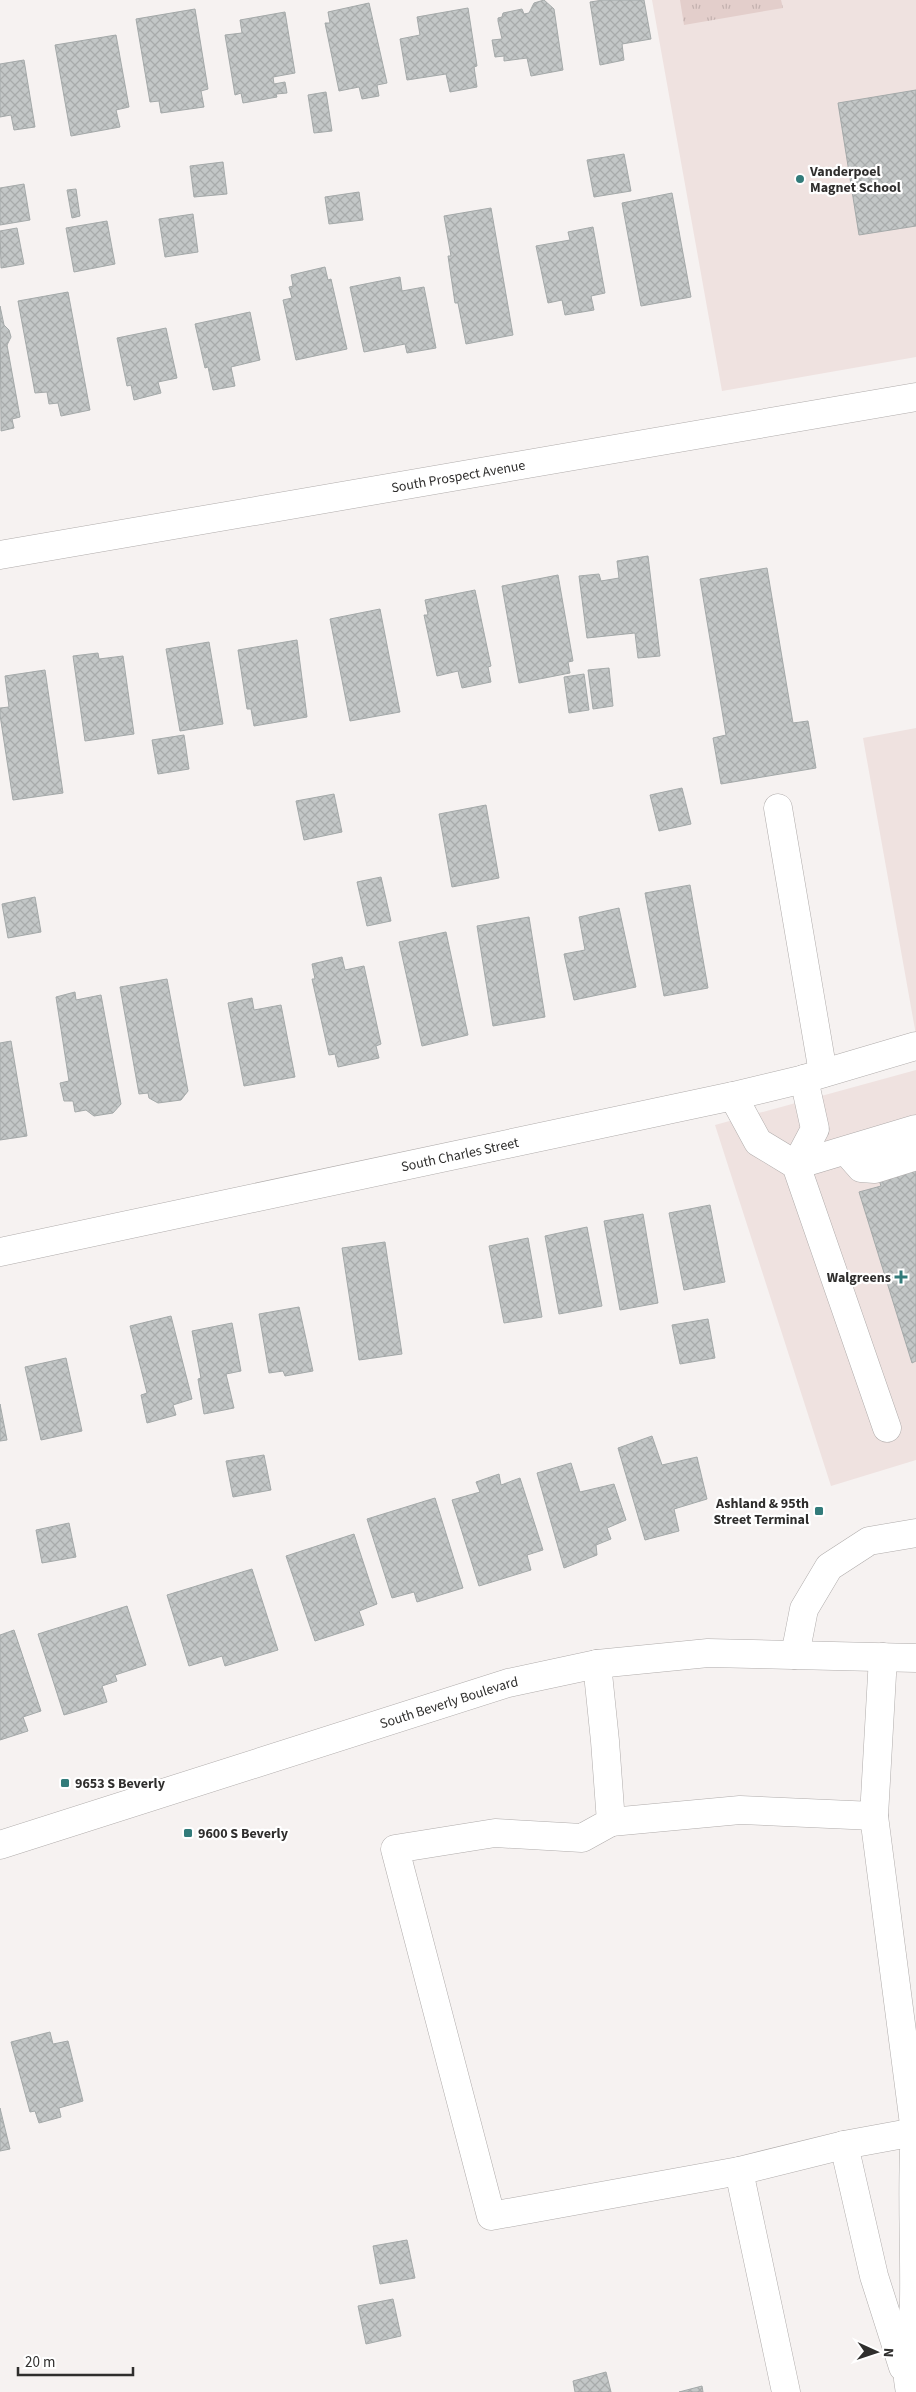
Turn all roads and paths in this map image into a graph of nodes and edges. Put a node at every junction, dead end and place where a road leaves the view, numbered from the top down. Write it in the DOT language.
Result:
graph roads {
  1 [pos="916,397"];
  2 [pos="0,555"];
  3 [pos="778,808"];
  4 [pos="916,1046"];
  5 [pos="814,1076"];
  6 [pos="734,1096"];
  7 [pos="916,1129"];
  8 [pos="846,1151"];
  9 [pos="916,1156"];
  10 [pos="796,1165"];
  11 [pos="0,1252"];
  12 [pos="887,1428"];
  13 [pos="916,1533"];
  14 [pos="795,1655"];
  15 [pos="883,1657"];
  16 [pos="916,1658"];
  17 [pos="596,1664"];
  18 [pos="874,1816"];
  19 [pos="611,1822"];
  20 [pos="0,1845"];
  21 [pos="915,2132"];
  22 [pos="844,2145"];
  23 [pos="739,2171"];
  24 [pos="908,2385"];
  25 [pos="786,2392"];
  1 -- 2 [label="street, South Prospect Avenue"];
  3 -- 5 [label="street"];
  4 -- 5 [label="street, South Charles Street"];
  5 -- 6 [label="street, South Charles Street"];
  5 -- 10 [label="street"];
  6 -- 10 [label="street"];
  6 -- 11 [label="street, South Charles Street"];
  7 -- 8 [label="street"];
  8 -- 9 [label="street"];
  8 -- 10 [label="street"];
  10 -- 12 [label="street"];
  13 -- 14 [label="street"];
  14 -- 15 [label="street, South Beverly Boulevard"];
  14 -- 17 [label="street, South Beverly Boulevard"];
  15 -- 16 [label="street, South Beverly Boulevard"];
  15 -- 18 [label="street"];
  17 -- 19 [label="street"];
  17 -- 20 [label="street, South Beverly Boulevard"];
  18 -- 19 [label="street"];
  18 -- 21 [label="street"];
  19 -- 23 [label="street"];
  21 -- 22 [label="street"];
  21 -- 24 [label="street"];
  22 -- 23 [label="street"];
  22 -- 24 [label="street"];
  23 -- 25 [label="street"];
}
